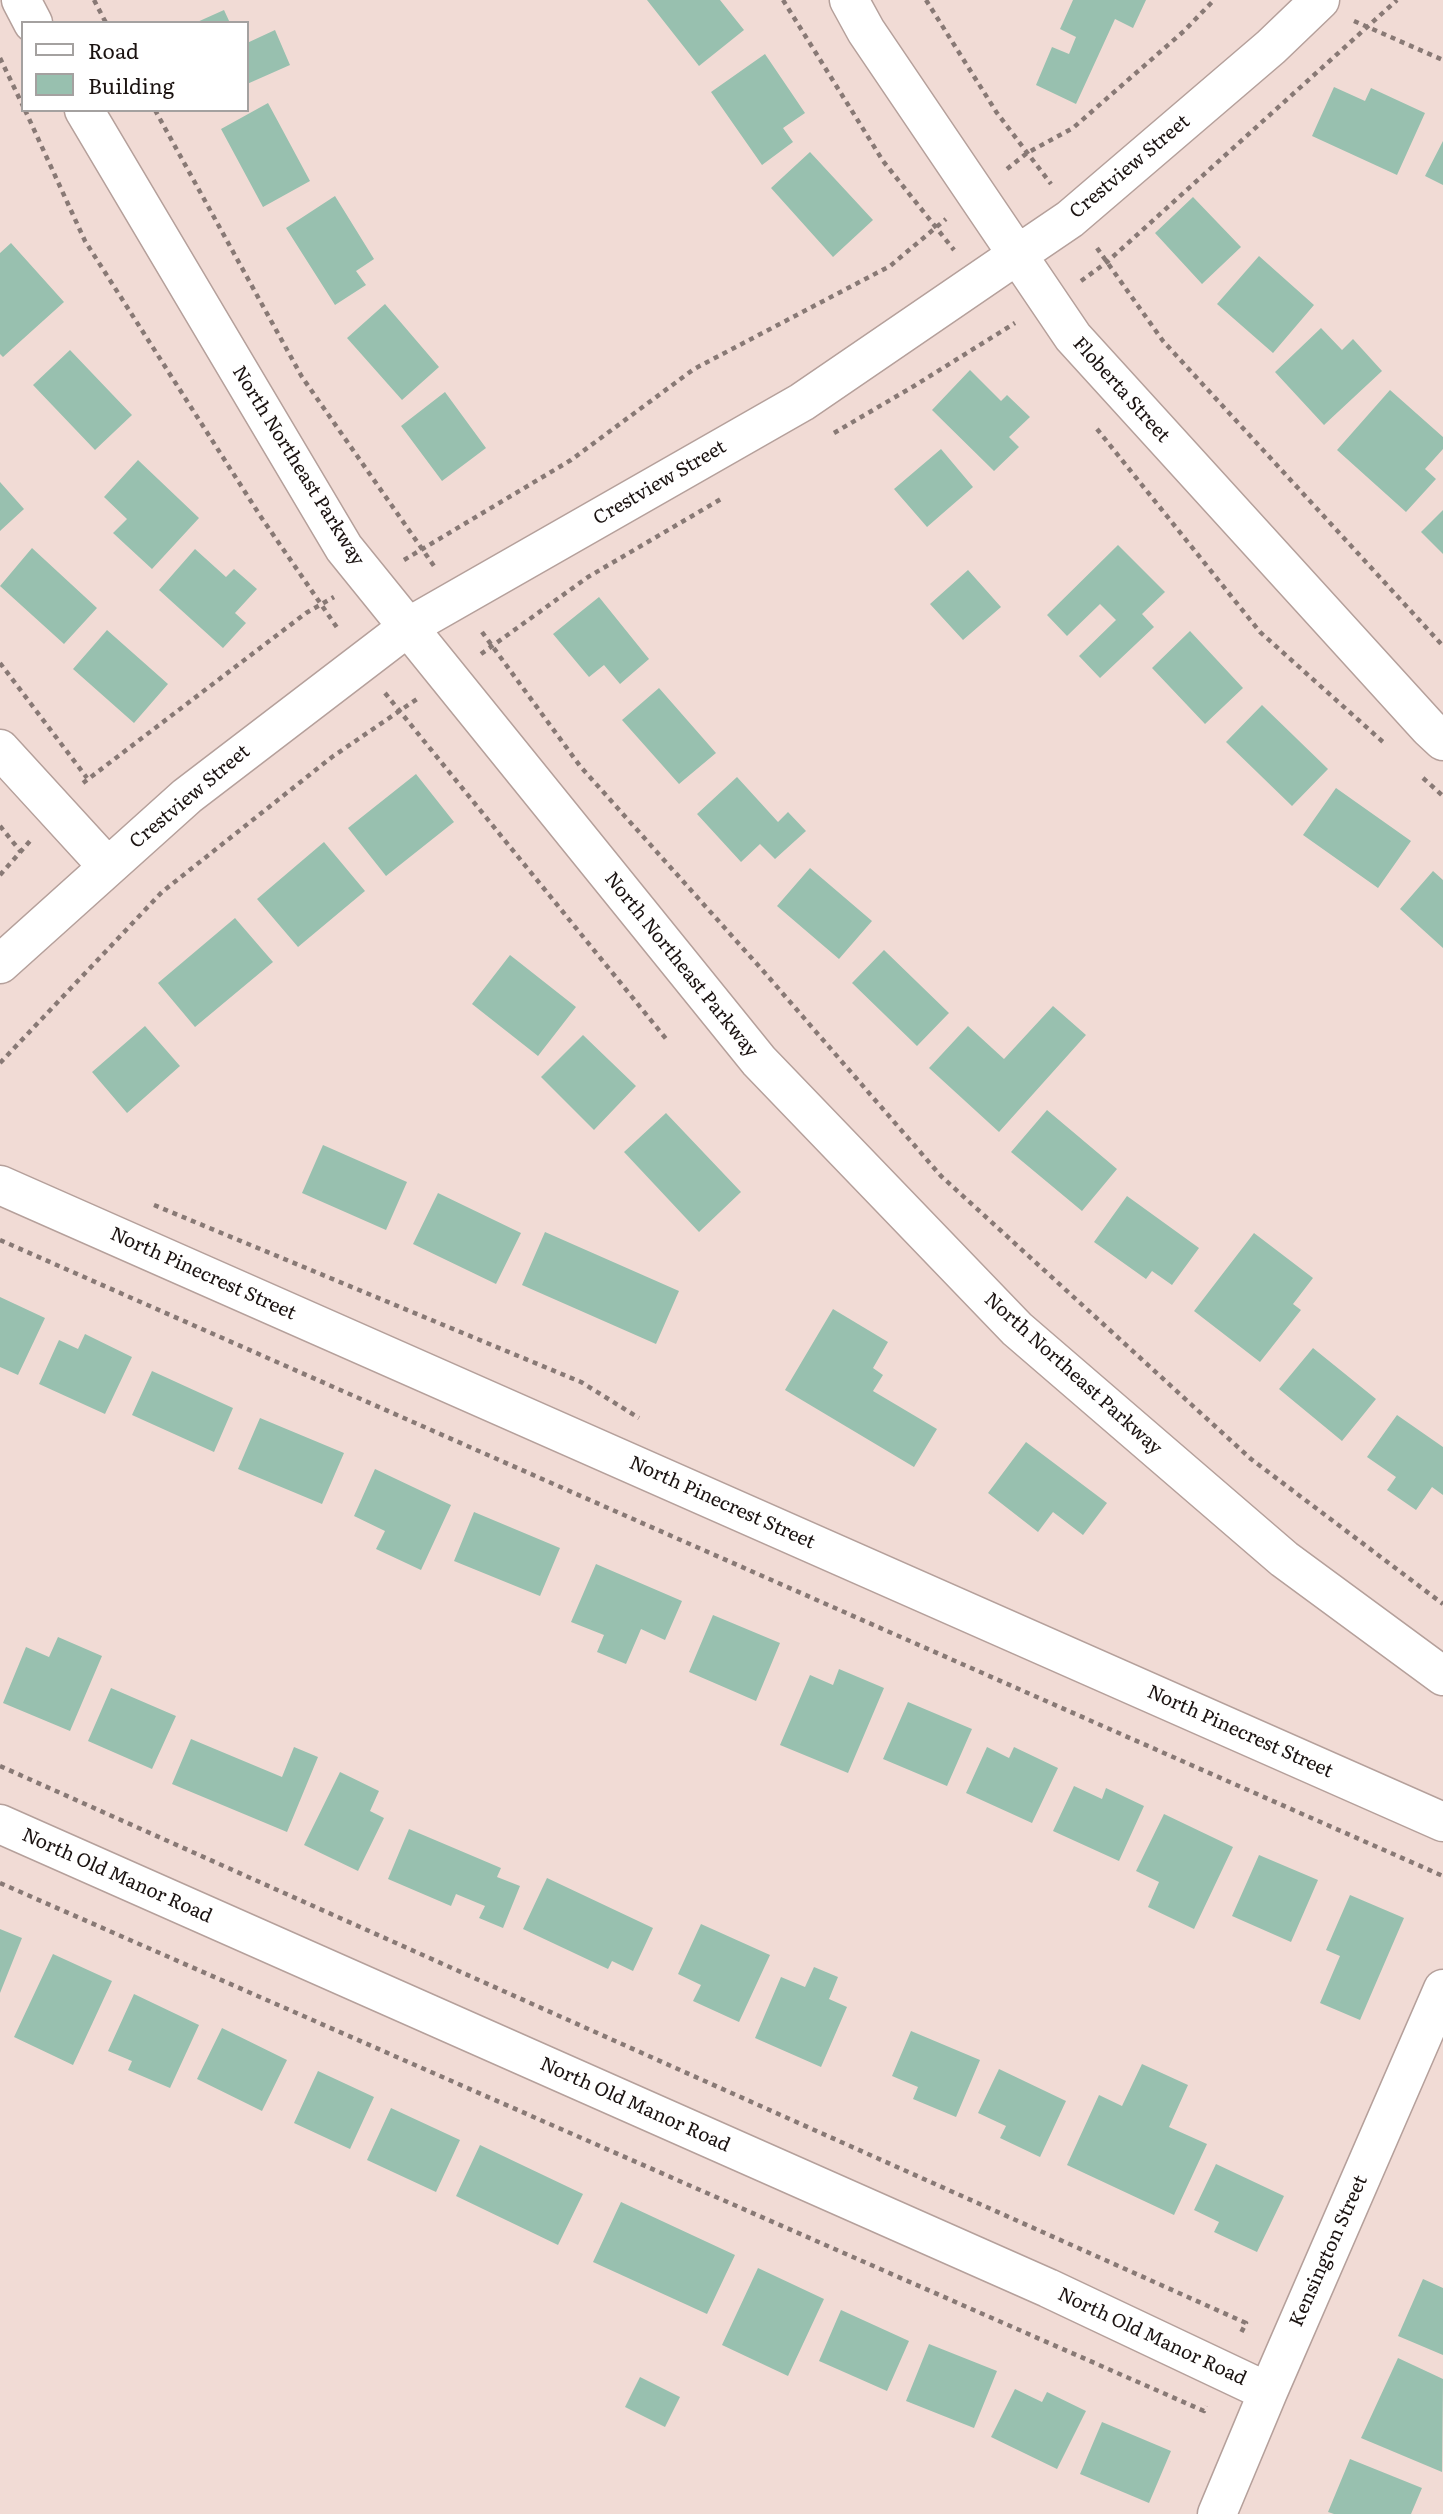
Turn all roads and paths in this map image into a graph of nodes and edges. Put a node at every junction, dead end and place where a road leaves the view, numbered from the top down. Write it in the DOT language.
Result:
graph roads {
  1 [pos="21,0"];
  2 [pos="94,0"];
  3 [pos="849,0"];
  4 [pos="926,0"];
  5 [pos="1214,0"];
  6 [pos="1397,0"];
  7 [pos="1318,2"];
  8 [pos="32,21"];
  9 [pos="105,21"];
  10 [pos="1367,27"];
  11 [pos="0,58"];
  12 [pos="1443,60"];
  13 [pos="21,102"];
  14 [pos="85,112"];
  15 [pos="156,112"];
  16 [pos="1027,153"];
  17 [pos="976,194"];
  18 [pos="1073,215"];
  19 [pos="1017,255"];
  20 [pos="1107,262"];
  21 [pos="1049,301"];
  22 [pos="830,436"];
  23 [pos="733,492"];
  24 [pos="422,550"];
  25 [pos="369,579"];
  26 [pos="457,598"];
  27 [pos="408,627"];
  28 [pos="492,646"];
  29 [pos="1443,646"];
  30 [pos="0,663"];
  31 [pos="448,677"];
  32 [pos="1443,741"];
  33 [pos="0,749"];
  34 [pos="87,778"];
  35 [pos="57,812"];
  36 [pos="0,826"];
  37 [pos="20,852"];
  38 [pos="108,867"];
  39 [pos="0,875"];
  40 [pos="0,964"];
  41 [pos="0,1063"];
  42 [pos="0,1185"];
  43 [pos="142,1200"];
  44 [pos="0,1240"];
  45 [pos="639,1418"];
  46 [pos="1443,1604"];
  47 [pos="1443,1676"];
  48 [pos="1443,1822"];
  49 [pos="0,1824"];
  50 [pos="1443,1876"];
  51 [pos="1443,1989"];
  52 [pos="1268,2392"];
  53 [pos="1217,2514"];
  1 -- 8 [label="street"];
  2 -- 9 [label="path"];
  3 -- 17 [label="street, Floberta Street"];
  4 -- 16 [label="path"];
  5 -- 16 [label="path"];
  6 -- 10 [label="path"];
  7 -- 10 [label="path"];
  7 -- 18 [label="street, Crestview Street"];
  10 -- 12 [label="path"];
  10 -- 20 [label="path"];
  11 -- 13 [label="path"];
  14 -- 25 [label="street, North Northeast Parkway"];
  15 -- 24 [label="path"];
  16 -- 17 [label="path"];
  16 -- 18 [label="path"];
  17 -- 19 [label="street, Floberta Street"];
  17 -- 24 [label="path"];
  18 -- 19 [label="street, Crestview Street"];
  18 -- 20 [label="path"];
  19 -- 21 [label="street, Floberta Street"];
  19 -- 26 [label="street, Crestview Street"];
  20 -- 21 [label="path"];
  20 -- 29 [label="path"];
  21 -- 22 [label="path"];
  21 -- 32 [label="street, Floberta Street"];
  23 -- 28 [label="path"];
  24 -- 25 [label="path"];
  24 -- 26 [label="path"];
  25 -- 27 [label="street, North Northeast Parkway"];
  25 -- 34 [label="path"];
  26 -- 27 [label="street, Crestview Street"];
  26 -- 28 [label="path"];
  27 -- 31 [label="street, North Northeast Parkway"];
  27 -- 38 [label="street, Crestview Street"];
  28 -- 31 [label="path"];
  28 -- 46 [label="path"];
  30 -- 34 [label="path"];
  31 -- 41 [label="path"];
  31 -- 47 [label="street, North Northeast Parkway"];
  33 -- 35 [label="street"];
  34 -- 35 [label="path"];
  35 -- 37 [label="path"];
  35 -- 38 [label="street"];
  36 -- 37 [label="path"];
  37 -- 39 [label="path"];
  38 -- 40 [label="street, Crestview Street"];
  42 -- 48 [label="street, North Pinecrest Street"];
  43 -- 45 [label="path"];
  44 -- 50 [label="path"];
  49 -- 52 [label="street, North Old Manor Road"];
  51 -- 52 [label="street, Kensington Street"];
  52 -- 53 [label="street, Kensington Street"];
}
